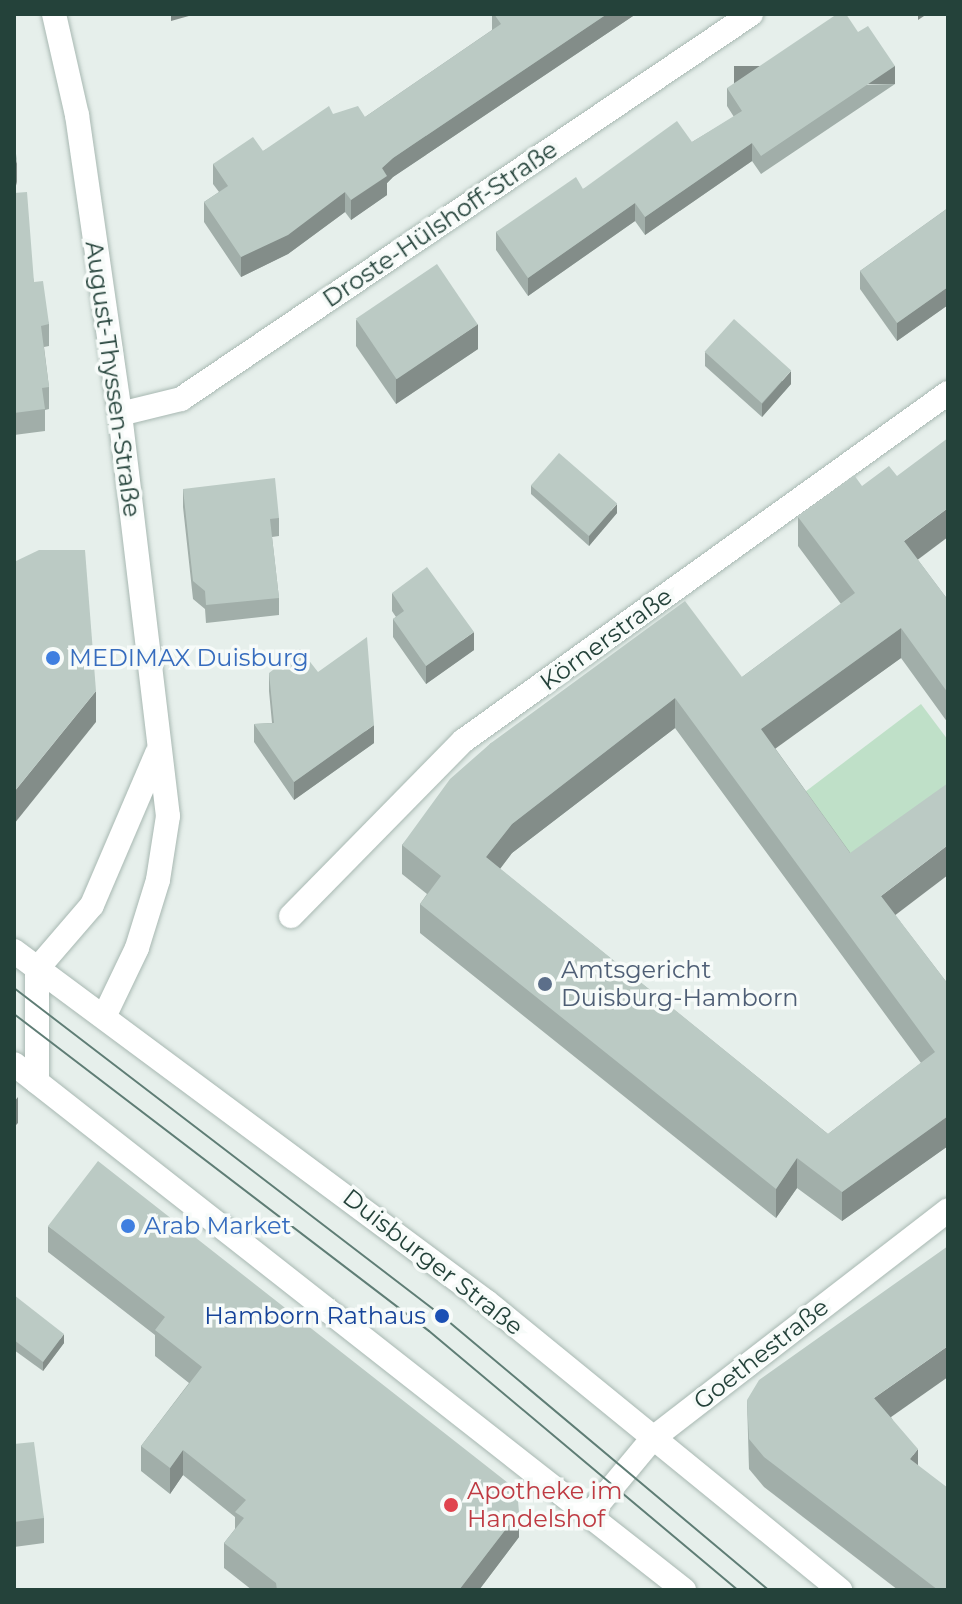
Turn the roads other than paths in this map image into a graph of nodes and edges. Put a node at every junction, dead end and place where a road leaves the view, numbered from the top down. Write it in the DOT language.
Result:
graph roads {
  1 [pos="54,14"];
  2 [pos="751,14"];
  3 [pos="948,393"];
  4 [pos="120,414"];
  5 [pos="159,747"];
  6 [pos="291,916"];
  7 [pos="14,951"];
  8 [pos="37,969"];
  9 [pos="104,1017"];
  10 [pos="14,1064"];
  11 [pos="37,1082"];
  12 [pos="948,1210"];
  13 [pos="652,1439"];
  14 [pos="589,1515"];
  15 [pos="684,1590"];
  16 [pos="840,1590"];
  1 -- 4 [label="street, August-Thyssen-Straße"];
  2 -- 4 [label="street, Droste-Hülshoff-Straße"];
  3 -- 6 [label="street, Körnerstraße"];
  4 -- 5 [label="street, August-Thyssen-Straße"];
  5 -- 8 [label="street, August-Thyssen-Straße"];
  5 -- 9 [label="street, August-Thyssen-Straße"];
  7 -- 8 [label="street, Duisburger Straße"];
  8 -- 9 [label="street, Duisburger Straße"];
  8 -- 11 [label="street"];
  9 -- 13 [label="street, Duisburger Straße"];
  10 -- 11 [label="street"];
  11 -- 14 [label="street"];
  12 -- 13 [label="street, Goethestraße"];
  13 -- 14 [label="street, Goethestraße"];
  13 -- 16 [label="street, Duisburger Straße"];
  14 -- 15 [label="street"];
}
